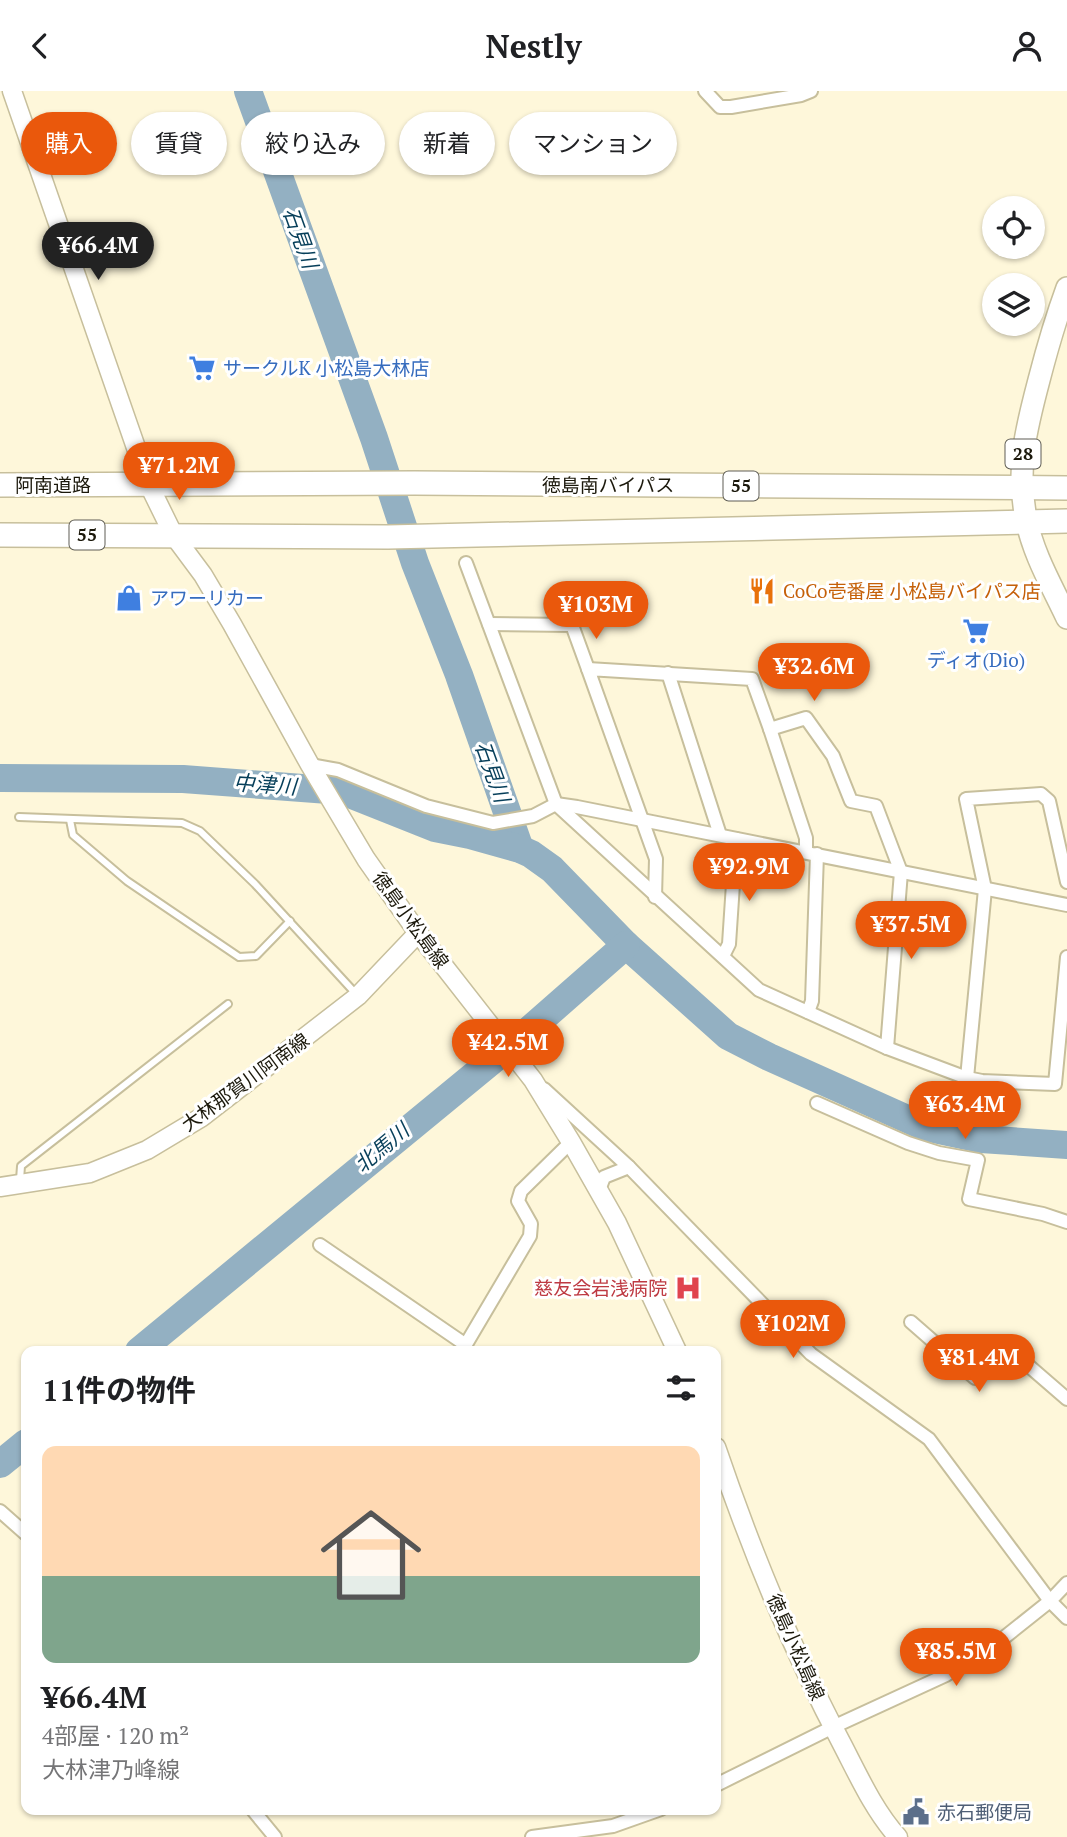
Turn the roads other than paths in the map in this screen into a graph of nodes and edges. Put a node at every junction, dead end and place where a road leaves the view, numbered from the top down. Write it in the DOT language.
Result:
graph roads {
  1 [pos="12,91"];
  2 [pos="705,91"];
  3 [pos="811,91"];
  4 [pos="1067,288"];
  5 [pos="0,485"];
  6 [pos="149,485"];
  7 [pos="1021,487"];
  8 [pos="1067,488"];
  9 [pos="1027,521"];
  10 [pos="1067,521"];
  11 [pos="0,535"];
  12 [pos="174,535"];
  13 [pos="466,563"];
  14 [pos="1067,618"];
  15 [pos="489,624"];
  16 [pos="589,669"];
  17 [pos="668,673"];
  18 [pos="770,729"];
  19 [pos="310,765"];
  20 [pos="556,804"];
  21 [pos="19,817"];
  22 [pos="641,819"];
  23 [pos="70,820"];
  24 [pos="720,835"];
  25 [pos="736,839"];
  26 [pos="811,853"];
  27 [pos="901,872"];
  28 [pos="1067,882"];
  29 [pos="985,890"];
  30 [pos="655,897"];
  31 [pos="1067,905"];
  32 [pos="290,922"];
  33 [pos="418,933"];
  34 [pos="723,956"];
  35 [pos="1067,957"];
  36 [pos="358,996"];
  37 [pos="228,1004"];
  38 [pos="808,1012"];
  39 [pos="1063,1034"];
  40 [pos="887,1048"];
  41 [pos="967,1078"];
  42 [pos="533,1080"];
  43 [pos="1061,1085"];
  44 [pos="817,1103"];
  45 [pos="571,1142"];
  46 [pos="629,1167"];
  47 [pos="19,1185"];
  48 [pos="0,1187"];
  49 [pos="598,1190"];
  50 [pos="1067,1222"];
  51 [pos="320,1245"];
  52 [pos="911,1322"];
  53 [pos="461,1346"];
  54 [pos="465,1346"];
  55 [pos="675,1346"];
  56 [pos="1067,1399"];
  57 [pos="721,1462"];
  58 [pos="0,1511"];
  59 [pos="21,1530"];
  60 [pos="1067,1583"];
  61 [pos="1050,1601"];
  62 [pos="1067,1618"];
  63 [pos="833,1727"];
  64 [pos="721,1783"];
  65 [pos="257,1815"];
  66 [pos="644,1815"];
  67 [pos="275,1837"];
  68 [pos="532,1837"];
  69 [pos="898,1837"];
  1 -- 6 [label="main road, 徳島小松島線"];
  2 -- 3 [label="street"];
  4 -- 7 [label="main road, 28"];
  5 -- 6 [label="highway, 阿南道路 / 55"];
  6 -- 7 [label="highway, 徳島南バイパス / 55"];
  6 -- 12 [label="main road, 徳島小松島線"];
  7 -- 8 [label="highway, 徳島南バイパス / 55"];
  7 -- 9 [label="main road, 28"];
  9 -- 10 [label="highway, 55"];
  9 -- 12 [label="highway, 55"];
  9 -- 14 [label="main road, 28"];
  11 -- 12 [label="highway, 55"];
  12 -- 19 [label="main road, 徳島小松島線"];
  13 -- 15 [label="street"];
  15 -- 16 [label="street"];
  15 -- 20 [label="street"];
  16 -- 17 [label="street"];
  16 -- 22 [label="street"];
  17 -- 18 [label="street"];
  17 -- 24 [label="street"];
  18 -- 26 [label="street"];
  18 -- 27 [label="street"];
  19 -- 20 [label="street"];
  19 -- 33 [label="main road, 徳島小松島線"];
  20 -- 22 [label="street"];
  20 -- 30 [label="street"];
  21 -- 23 [label="lane"];
  22 -- 24 [label="street"];
  22 -- 30 [label="street"];
  23 -- 32 [label="lane"];
  23 -- 32 [label="lane"];
  24 -- 25 [label="street"];
  25 -- 26 [label="street"];
  25 -- 34 [label="street"];
  26 -- 27 [label="street"];
  26 -- 38 [label="street"];
  27 -- 29 [label="street"];
  27 -- 40 [label="street"];
  28 -- 29 [label="street"];
  29 -- 31 [label="street"];
  29 -- 41 [label="street"];
  30 -- 34 [label="street"];
  32 -- 36 [label="lane"];
  33 -- 36 [label="main road, 大林那賀川阿南線"];
  33 -- 42 [label="main road, 徳島小松島線"];
  34 -- 38 [label="street"];
  35 -- 39 [label="street"];
  36 -- 47 [label="main road, 大林那賀川阿南線"];
  37 -- 47 [label="lane"];
  38 -- 40 [label="street"];
  39 -- 43 [label="street"];
  40 -- 41 [label="street"];
  41 -- 43 [label="street"];
  42 -- 45 [label="main road, 徳島小松島線"];
  42 -- 46 [label="street"];
  44 -- 50 [label="street"];
  45 -- 49 [label="main road, 徳島小松島線"];
  45 -- 54 [label="street"];
  46 -- 49 [label="street"];
  46 -- 61 [label="street"];
  47 -- 48 [label="main road, 大林那賀川阿南線"];
  49 -- 55 [label="main road, 徳島小松島線"];
  51 -- 53 [label="street"];
  52 -- 56 [label="street"];
  57 -- 63 [label="main road, 徳島小松島線"];
  58 -- 59 [label="street"];
  60 -- 61 [label="street"];
  61 -- 62 [label="street"];
  61 -- 63 [label="street"];
  63 -- 64 [label="street"];
  63 -- 69 [label="main road, 徳島小松島線"];
  65 -- 67 [label="street"];
  66 -- 68 [label="street"];
}
